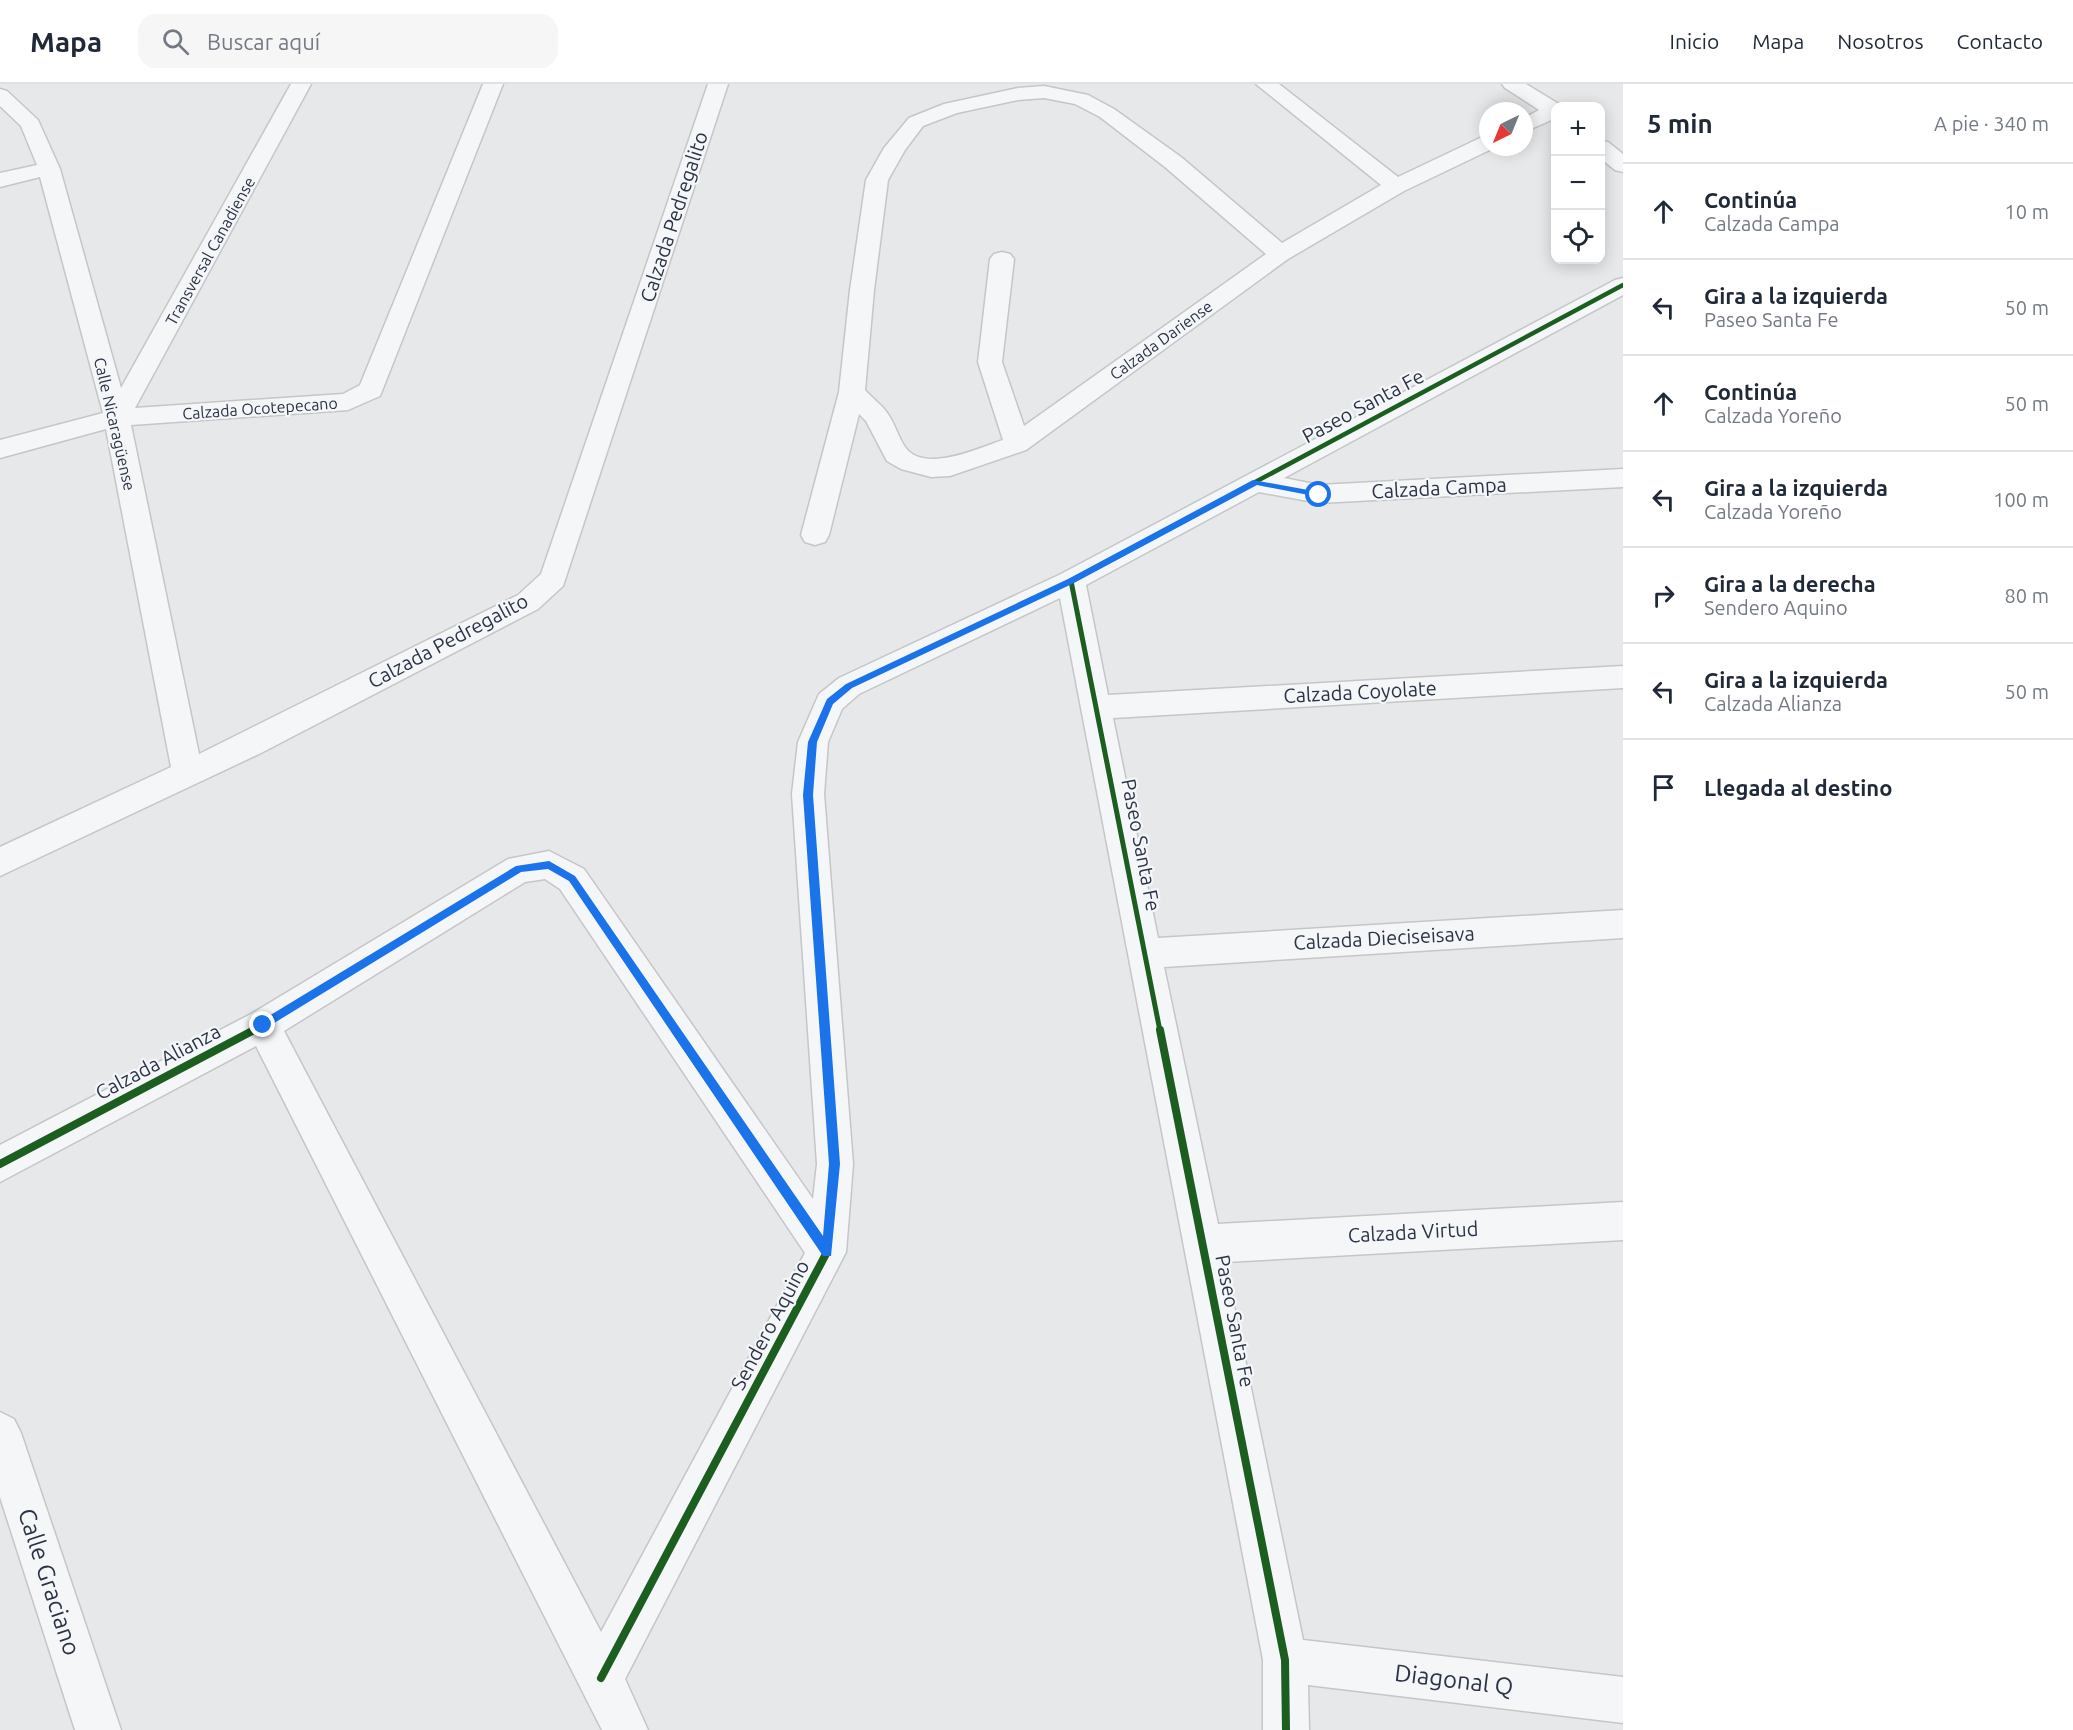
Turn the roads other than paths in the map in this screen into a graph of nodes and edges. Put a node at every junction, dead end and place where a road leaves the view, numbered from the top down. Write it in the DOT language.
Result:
graph roads {
  1 [pos="301,84"];
  2 [pos="493,84"];
  3 [pos="718,84"];
  4 [pos="1266,84"];
  5 [pos="1512,84"];
  6 [pos="0,95"];
  7 [pos="1551,109"];
  8 [pos="1551,114"];
  9 [pos="1533,122"];
  10 [pos="1479,146"];
  11 [pos="1605,151"];
  12 [pos="1623,165"];
  13 [pos="50,169"];
  14 [pos="0,180"];
  15 [pos="1396,186"];
  16 [pos="1280,254"];
  17 [pos="1002,259"];
  18 [pos="1623,285"];
  19 [pos="852,392"];
  20 [pos="117,418"];
  21 [pos="1017,444"];
  22 [pos="0,449"];
  23 [pos="1623,478"];
  24 [pos="1256,482"];
  25 [pos="815,535"];
  26 [pos="1071,581"];
  27 [pos="1623,677"];
  28 [pos="1096,707"];
  29 [pos="188,772"];
  30 [pos="0,862"];
  31 [pos="549,865"];
  32 [pos="1623,924"];
  33 [pos="1146,952"];
  34 [pos="263,1025"];
  35 [pos="0,1164"];
  36 [pos="1623,1221"];
  37 [pos="1203,1244"];
  38 [pos="827,1252"];
  39 [pos="0,1433"];
  40 [pos="1285,1660"];
  41 [pos="601,1678"];
  42 [pos="1623,1700"];
  43 [pos="98,1730"];
  44 [pos="625,1730"];
  45 [pos="1286,1730"];
  1 -- 20 [label="street, Transversal Canadiense"];
  2 -- 20 [label="street, Calzada Ocotepecano"];
  3 -- 29 [label="street, Calzada Pedregalito"];
  4 -- 15 [label="street"];
  5 -- 7 [label="street"];
  6 -- 13 [label="street, Calle Nicaragüense"];
  8 -- 9 [label="street"];
  10 -- 15 [label="street, Calzada Dariense"];
  11 -- 12 [label="street"];
  13 -- 14 [label="street"];
  13 -- 20 [label="street, Calle Nicaragüense"];
  15 -- 16 [label="street, Calzada Dariense"];
  16 -- 19 [label="street"];
  16 -- 21 [label="street, Calzada Dariense"];
  17 -- 21 [label="street"];
  18 -- 24 [label="street, Paseo Santa Fe"];
  19 -- 21 [label="street, Calzada Dariense"];
  19 -- 25 [label="street"];
  20 -- 22 [label="street, Calzada Ocotepecano"];
  20 -- 29 [label="street, Calle Nicaragüense"];
  23 -- 24 [label="street, Calzada Campa"];
  24 -- 26 [label="street, Paseo Santa Fe"];
  26 -- 28 [label="street, Paseo Santa Fe"];
  26 -- 38 [label="street"];
  27 -- 28 [label="street, Calzada Coyolate"];
  28 -- 33 [label="street, Paseo Santa Fe"];
  29 -- 30 [label="street, Calzada Pedregalito"];
  31 -- 34 [label="street, Calzada Alianza"];
  31 -- 38 [label="street, Sendero Aquino"];
  32 -- 33 [label="street, Calzada Dieciseisava"];
  33 -- 37 [label="street, Paseo Santa Fe"];
  34 -- 35 [label="street, Calzada Alianza"];
  34 -- 41 [label="street"];
  36 -- 37 [label="street, Calzada Virtud"];
  37 -- 40 [label="street, Paseo Santa Fe"];
  38 -- 41 [label="street, Sendero Aquino"];
  39 -- 43 [label="street, Calle Graciano"];
  40 -- 42 [label="street, Diagonal Q"];
  40 -- 45 [label="street, Paseo Santa Fe"];
  41 -- 44 [label="street"];
}
